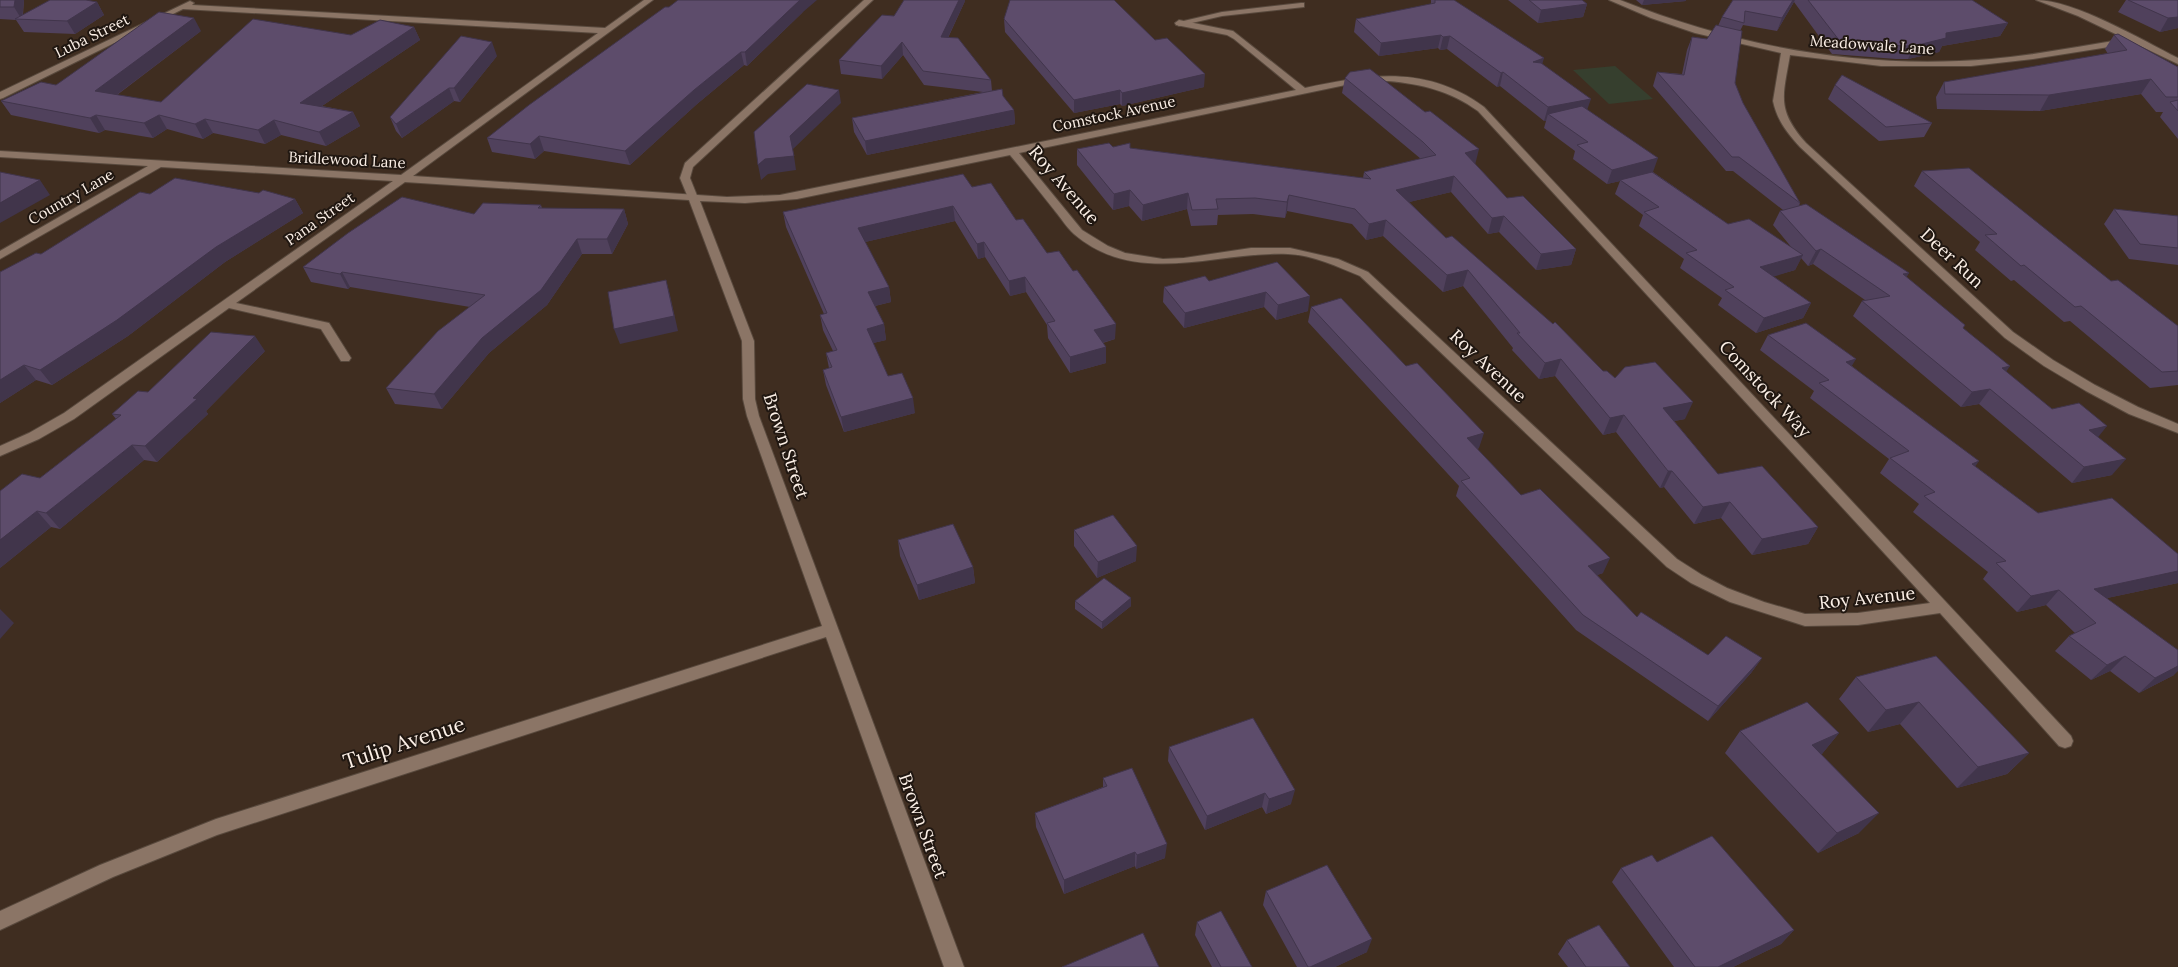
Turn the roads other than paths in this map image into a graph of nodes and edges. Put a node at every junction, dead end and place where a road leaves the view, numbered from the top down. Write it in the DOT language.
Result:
graph roads {
  1 [pos="196,0"];
  2 [pos="650,0"];
  3 [pos="869,0"];
  4 [pos="1613,0"];
  5 [pos="2040,0"];
  6 [pos="1301,6"];
  7 [pos="183,7"];
  8 [pos="607,31"];
  9 [pos="2136,40"];
  10 [pos="1786,51"];
  11 [pos="2178,61"];
  12 [pos="1424,83"];
  13 [pos="1302,90"];
  14 [pos="0,96"];
  15 [pos="1012,151"];
  16 [pos="0,154"];
  17 [pos="156,165"];
  18 [pos="404,178"];
  19 [pos="693,198"];
  20 [pos="0,256"];
  21 [pos="227,304"];
  22 [pos="345,358"];
  23 [pos="2178,430"];
  24 [pos="0,451"];
  25 [pos="1943,607"];
  26 [pos="830,629"];
  27 [pos="2065,741"];
  28 [pos="0,921"];
  29 [pos="954,967"];
  1 -- 7 [label="street, Luba Street"];
  2 -- 8 [label="street, Pana Street"];
  3 -- 19 [label="street, Brown Street"];
  4 -- 10 [label="street, Meadowvale Lane"];
  5 -- 9 [label="street"];
  6 -- 13 [label="street"];
  7 -- 8 [label="street"];
  7 -- 14 [label="street, Luba Street"];
  8 -- 18 [label="street, Pana Street"];
  9 -- 10 [label="street, Meadowvale Lane"];
  9 -- 11 [label="street"];
  10 -- 23 [label="street, Deer Run"];
  12 -- 13 [label="street, Comstock Avenue"];
  12 -- 25 [label="street, Comstock Way"];
  13 -- 15 [label="street, Comstock Avenue"];
  15 -- 19 [label="street, Comstock Avenue"];
  15 -- 25 [label="street, Roy Avenue"];
  16 -- 17 [label="street, Bridlewood Lane"];
  17 -- 18 [label="street, Bridlewood Lane"];
  17 -- 20 [label="street, Country Lane"];
  18 -- 19 [label="street, Bridlewood Lane"];
  18 -- 21 [label="street, Pana Street"];
  19 -- 26 [label="street, Brown Street"];
  21 -- 22 [label="street"];
  21 -- 24 [label="street, Pana Street"];
  25 -- 27 [label="street, Comstock Way"];
  26 -- 28 [label="street, Tulip Avenue"];
  26 -- 29 [label="street, Brown Street"];
}
